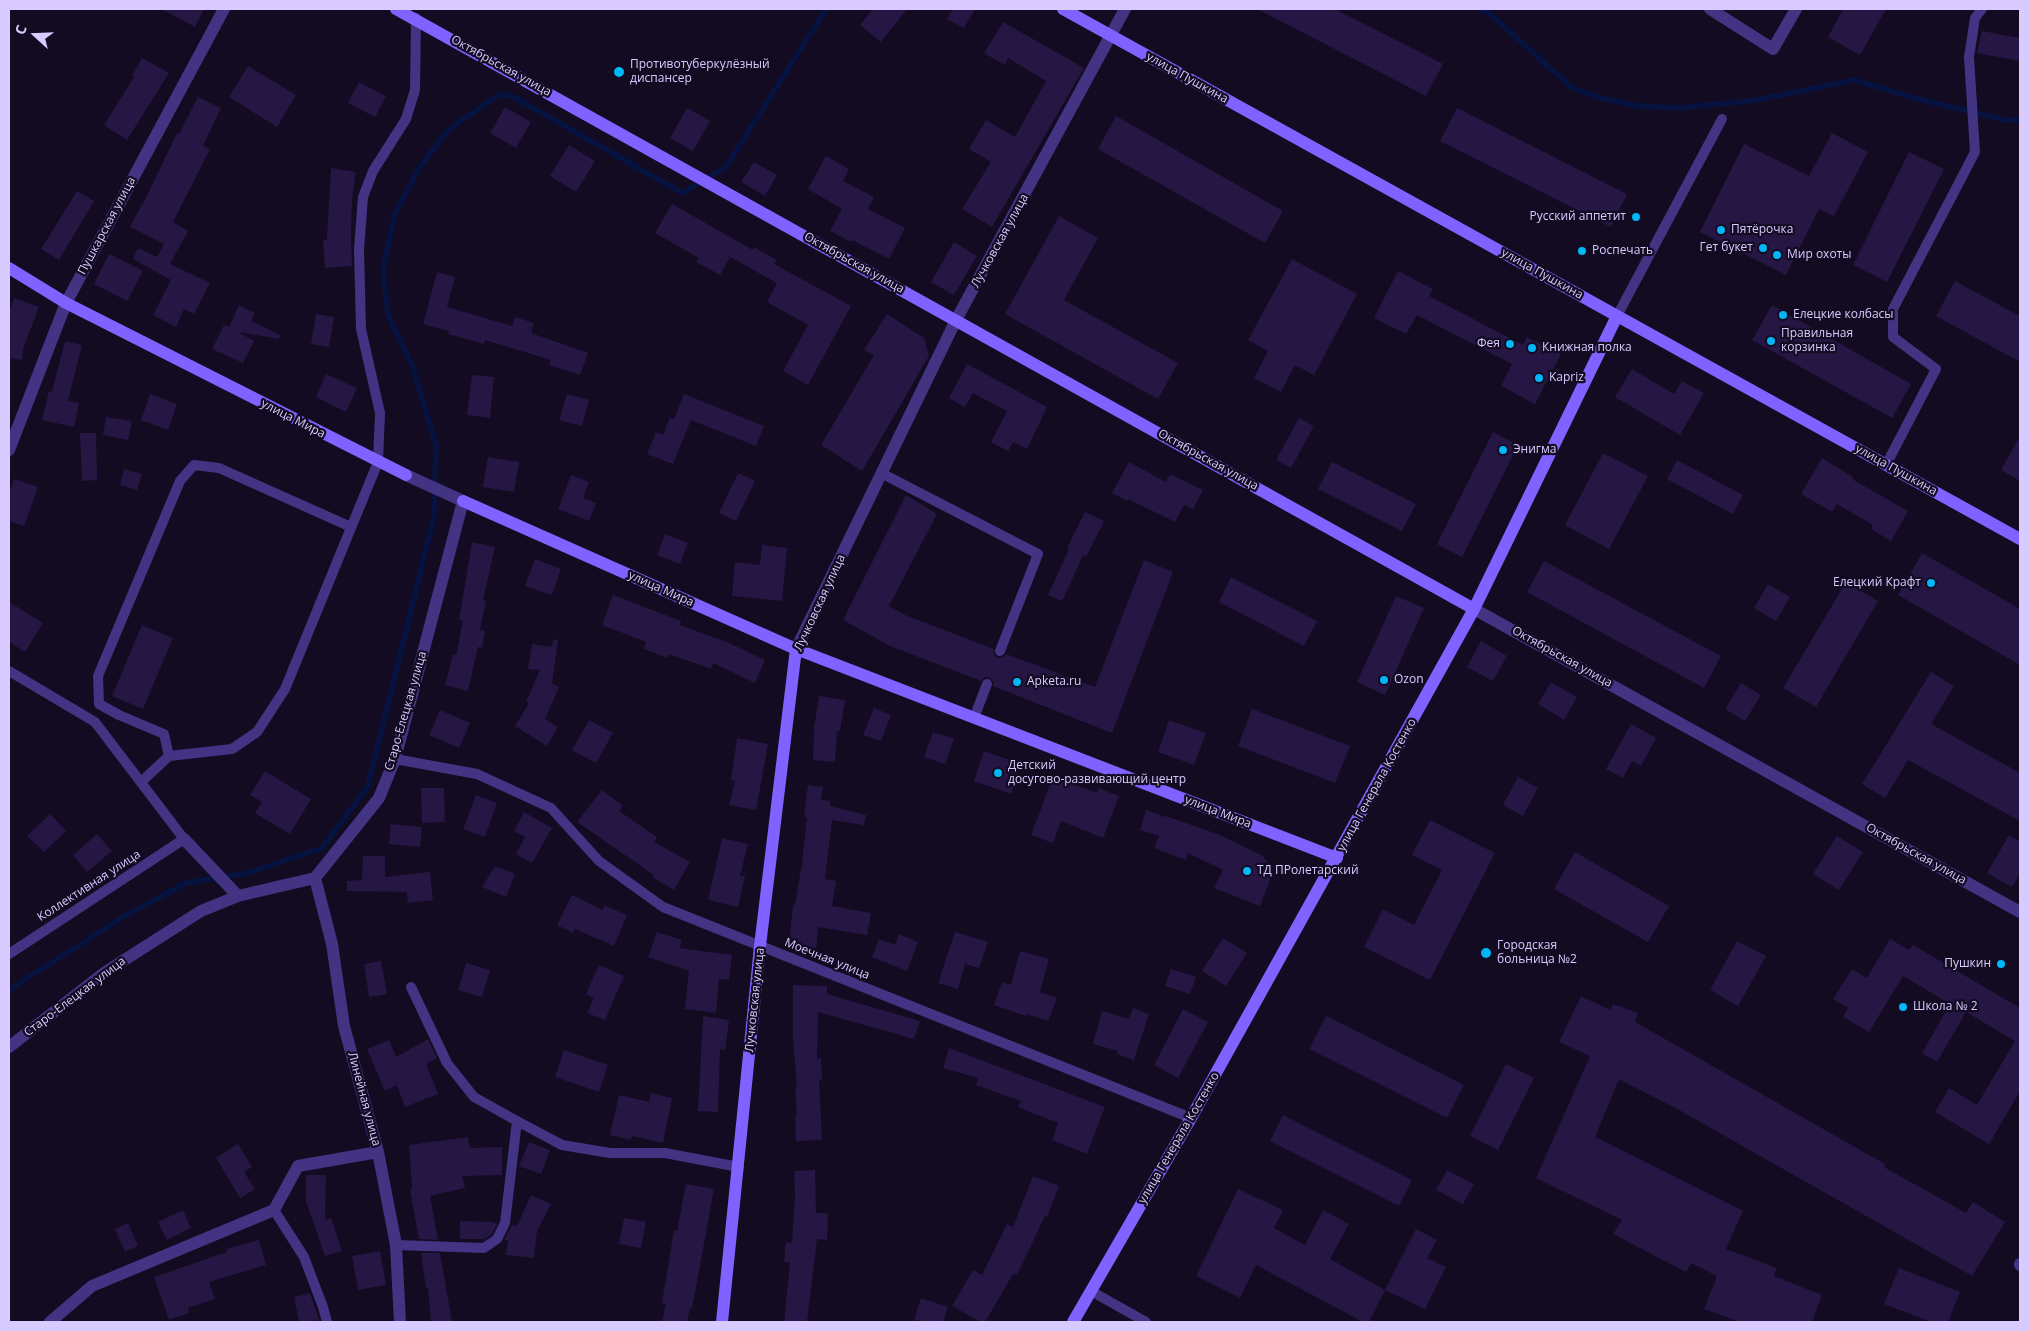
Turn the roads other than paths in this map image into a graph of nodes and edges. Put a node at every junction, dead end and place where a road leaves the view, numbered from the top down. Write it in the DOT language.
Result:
graph roads {
  1 [pos="224,9"];
  2 [pos="396,9"];
  3 [pos="1063,9"];
  4 [pos="1125,9"];
  5 [pos="1710,9"];
  6 [pos="1796,9"];
  7 [pos="1982,9"];
  8 [pos="416,18"];
  9 [pos="1111,36"];
  10 [pos="1722,119"];
  11 [pos="9,268"];
  12 [pos="66,303"];
  13 [pos="1617,316"];
  14 [pos="956,320"];
  15 [pos="9,450"];
  16 [pos="378,462"];
  17 [pos="1886,465"];
  18 [pos="881,473"];
  19 [pos="463,501"];
  20 [pos="351,527"];
  21 [pos="2020,539"];
  22 [pos="1474,609"];
  23 [pos="796,649"];
  24 [pos="1000,651"];
  25 [pos="9,671"];
  26 [pos="987,684"];
  27 [pos="974,718"];
  28 [pos="169,756"];
  29 [pos="395,759"];
  30 [pos="141,782"];
  31 [pos="184,838"];
  32 [pos="1337,858"];
  33 [pos="315,878"];
  34 [pos="238,896"];
  35 [pos="2020,912"];
  36 [pos="760,946"];
  37 [pos="9,954"];
  38 [pos="411,987"];
  39 [pos="9,1047"];
  40 [pos="1191,1118"];
  41 [pos="517,1121"];
  42 [pos="378,1152"];
  43 [pos="738,1167"];
  44 [pos="274,1210"];
  45 [pos="396,1245"];
  46 [pos="1091,1291"];
  47 [pos="50,1322"];
  48 [pos="327,1322"];
  49 [pos="400,1322"];
  50 [pos="722,1322"];
  51 [pos="1073,1322"];
  52 [pos="1146,1322"];
  1 -- 12 [label="street, Пушкарская улица"];
  2 -- 8 [label="street, Октябрьская улица"];
  3 -- 9 [label="street, улица Пушкина"];
  4 -- 9 [label="street, Лучковская улица"];
  5 -- 6 [label="street"];
  7 -- 17 [label="lane"];
  8 -- 14 [label="street, Октябрьская улица"];
  8 -- 16 [label="lane"];
  9 -- 13 [label="street, улица Пушкина"];
  9 -- 14 [label="street, Лучковская улица"];
  10 -- 13 [label="lane"];
  11 -- 12 [label="street, улица Мира"];
  12 -- 15 [label="street, Пушкарская улица"];
  12 -- 16 [label="street, улица Мира"];
  13 -- 17 [label="street, улица Пушкина"];
  13 -- 22 [label="street, улица Генерала Костенко"];
  14 -- 18 [label="street, Лучковская улица"];
  14 -- 22 [label="street, Октябрьская улица"];
  16 -- 19 [label="street, улица Мира"];
  16 -- 20 [label="lane"];
  17 -- 21 [label="street, улица Пушкина"];
  18 -- 23 [label="street, Лучковская улица"];
  18 -- 24 [label="lane"];
  19 -- 23 [label="street, улица Мира"];
  19 -- 29 [label="street, Старо-Елецкая улица"];
  20 -- 28 [label="lane"];
  20 -- 28 [label="lane"];
  22 -- 32 [label="street, улица Генерала Костенко"];
  22 -- 35 [label="street, Октябрьская улица"];
  23 -- 27 [label="street, улица Мира"];
  23 -- 36 [label="street, Лучковская улица"];
  25 -- 30 [label="lane"];
  26 -- 27 [label="lane"];
  27 -- 32 [label="street, улица Мира"];
  28 -- 30 [label="lane"];
  29 -- 33 [label="street, Старо-Елецкая улица"];
  29 -- 36 [label="lane, Моечная улица"];
  30 -- 31 [label="lane"];
  31 -- 34 [label="street"];
  31 -- 37 [label="lane, Коллективная улица"];
  32 -- 40 [label="street, улица Генерала Костенко"];
  33 -- 34 [label="street, Старо-Елецкая улица"];
  33 -- 42 [label="street, Линейная улица"];
  34 -- 39 [label="street, Старо-Елецкая улица"];
  36 -- 40 [label="lane, Моечная улица"];
  36 -- 43 [label="street, Лучковская улица"];
  38 -- 41 [label="lane"];
  40 -- 46 [label="street, улица Генерала Костенко"];
  41 -- 43 [label="lane"];
  41 -- 45 [label="lane"];
  42 -- 44 [label="street"];
  42 -- 45 [label="street, Линейная улица"];
  43 -- 50 [label="street, Лучковская улица"];
  44 -- 47 [label="street"];
  44 -- 48 [label="lane"];
  45 -- 49 [label="street, Линейная улица"];
  46 -- 51 [label="street, улица Генерала Костенко"];
  46 -- 52 [label="lane"];
}
